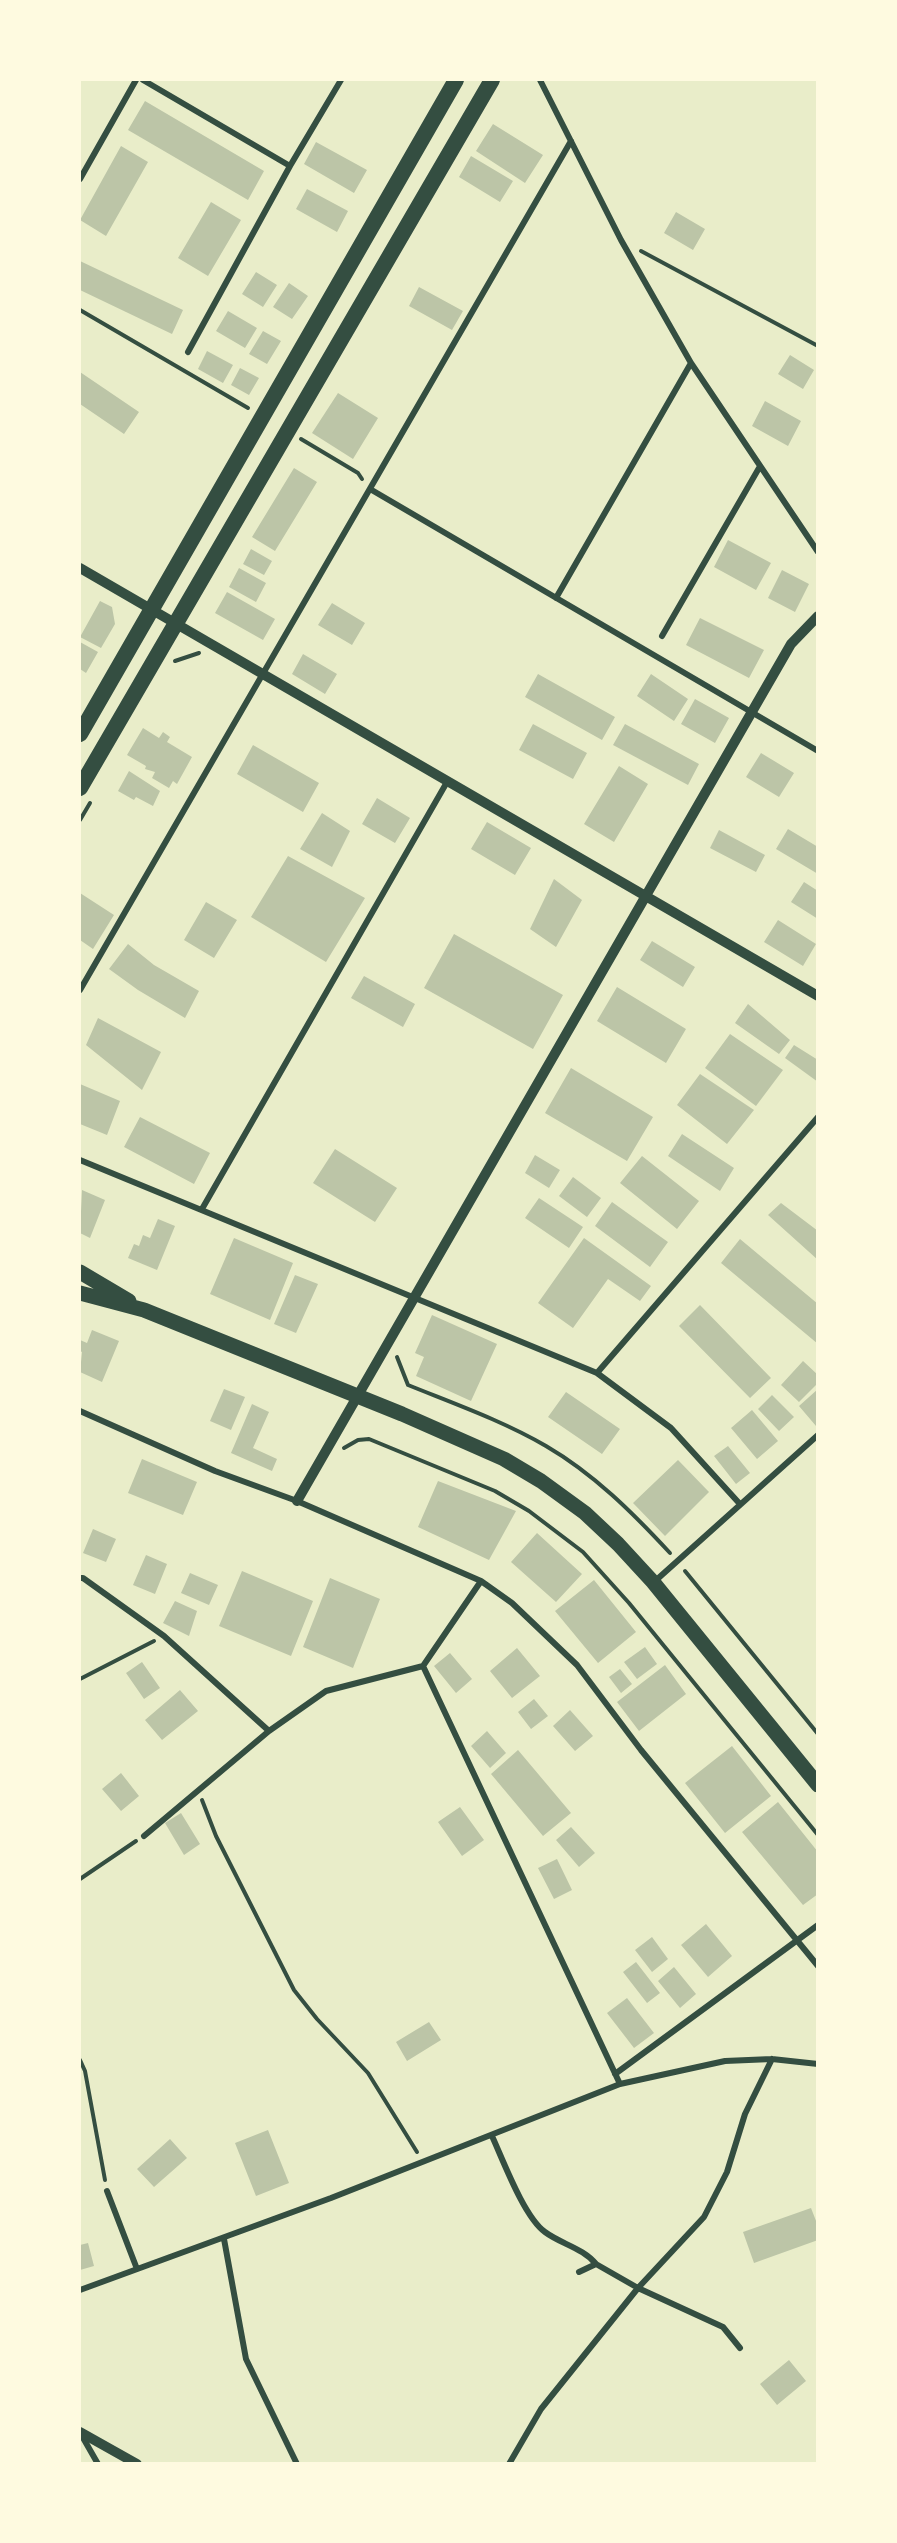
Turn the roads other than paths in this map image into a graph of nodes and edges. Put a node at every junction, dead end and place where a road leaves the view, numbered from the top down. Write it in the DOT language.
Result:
graph roads {
  1 [pos="136,80"];
  2 [pos="143,80"];
  3 [pos="341,80"];
  4 [pos="456,80"];
  5 [pos="492,80"];
  6 [pos="540,80"];
  7 [pos="571,141"];
  8 [pos="290,166"];
  9 [pos="80,179"];
  10 [pos="188,352"];
  11 [pos="691,363"];
  12 [pos="759,468"];
  13 [pos="370,489"];
  14 [pos="818,552"];
  15 [pos="80,568"];
  16 [pos="556,598"];
  17 [pos="151,609"];
  18 [pos="818,616"];
  19 [pos="175,623"];
  20 [pos="662,636"];
  21 [pos="264,673"];
  22 [pos="753,713"];
  23 [pos="80,734"];
  24 [pos="818,751"];
  25 [pos="447,782"];
  26 [pos="80,788"];
  27 [pos="645,898"];
  28 [pos="80,990"];
  29 [pos="818,996"];
  30 [pos="818,1117"];
  31 [pos="80,1160"];
  32 [pos="202,1209"];
  33 [pos="80,1272"];
  34 [pos="80,1293"];
  35 [pos="416,1299"];
  36 [pos="144,1310"];
  37 [pos="597,1373"];
  38 [pos="358,1398"];
  39 [pos="80,1411"];
  40 [pos="818,1435"];
  41 [pos="297,1501"];
  42 [pos="739,1503"];
  43 [pos="80,1578"];
  44 [pos="481,1581"];
  45 [pos="653,1582"];
  46 [pos="423,1666"];
  47 [pos="269,1731"];
  48 [pos="818,1785"];
  49 [pos="144,1836"];
  50 [pos="818,1925"];
  51 [pos="798,1941"];
  52 [pos="818,1966"];
  53 [pos="772,2059"];
  54 [pos="818,2064"];
  55 [pos="615,2074"];
  56 [pos="620,2084"];
  57 [pos="492,2136"];
  58 [pos="107,2191"];
  59 [pos="224,2239"];
  60 [pos="596,2264"];
  61 [pos="137,2269"];
  62 [pos="579,2272"];
  63 [pos="638,2288"];
  64 [pos="80,2290"];
  65 [pos="740,2348"];
  66 [pos="80,2432"];
  67 [pos="98,2463"];
  68 [pos="137,2463"];
  69 [pos="297,2463"];
  70 [pos="509,2463"];
  1 -- 9 [label="street"];
  2 -- 8 [label="street"];
  3 -- 8 [label="street"];
  4 -- 17 [label="highway"];
  5 -- 19 [label="highway"];
  6 -- 7 [label="street"];
  7 -- 11 [label="street"];
  7 -- 13 [label="street"];
  8 -- 10 [label="street"];
  11 -- 12 [label="street"];
  11 -- 16 [label="street"];
  12 -- 14 [label="street"];
  12 -- 20 [label="street"];
  13 -- 16 [label="street"];
  13 -- 21 [label="street"];
  15 -- 17 [label="street"];
  16 -- 22 [label="street"];
  17 -- 19 [label="street"];
  17 -- 23 [label="highway"];
  18 -- 22 [label="street"];
  19 -- 21 [label="street"];
  19 -- 26 [label="highway"];
  21 -- 25 [label="street"];
  21 -- 28 [label="street"];
  22 -- 24 [label="street"];
  22 -- 27 [label="street"];
  25 -- 27 [label="street"];
  25 -- 32 [label="street"];
  27 -- 29 [label="street"];
  27 -- 35 [label="street"];
  30 -- 37 [label="street"];
  31 -- 32 [label="street"];
  32 -- 35 [label="street"];
  33 -- 36 [label="main road"];
  34 -- 36 [label="main road"];
  35 -- 37 [label="street"];
  35 -- 38 [label="street"];
  36 -- 38 [label="main road"];
  37 -- 42 [label="street"];
  38 -- 41 [label="street"];
  38 -- 45 [label="main road"];
  39 -- 41 [label="street"];
  40 -- 42 [label="street"];
  41 -- 44 [label="street"];
  42 -- 45 [label="street"];
  43 -- 47 [label="street"];
  44 -- 46 [label="street"];
  44 -- 51 [label="street"];
  45 -- 48 [label="main road"];
  46 -- 47 [label="street"];
  46 -- 55 [label="street"];
  47 -- 49 [label="street"];
  50 -- 51 [label="street"];
  51 -- 52 [label="street"];
  51 -- 55 [label="street"];
  53 -- 54 [label="street"];
  53 -- 56 [label="street"];
  53 -- 63 [label="street"];
  55 -- 56 [label="street"];
  56 -- 57 [label="street"];
  57 -- 59 [label="street"];
  57 -- 60 [label="street"];
  58 -- 61 [label="street"];
  59 -- 61 [label="street"];
  59 -- 69 [label="street"];
  60 -- 62 [label="street"];
  60 -- 63 [label="street"];
  61 -- 64 [label="street"];
  63 -- 65 [label="street"];
  63 -- 70 [label="street"];
  66 -- 67 [label="street"];
  66 -- 68 [label="street"];
}
